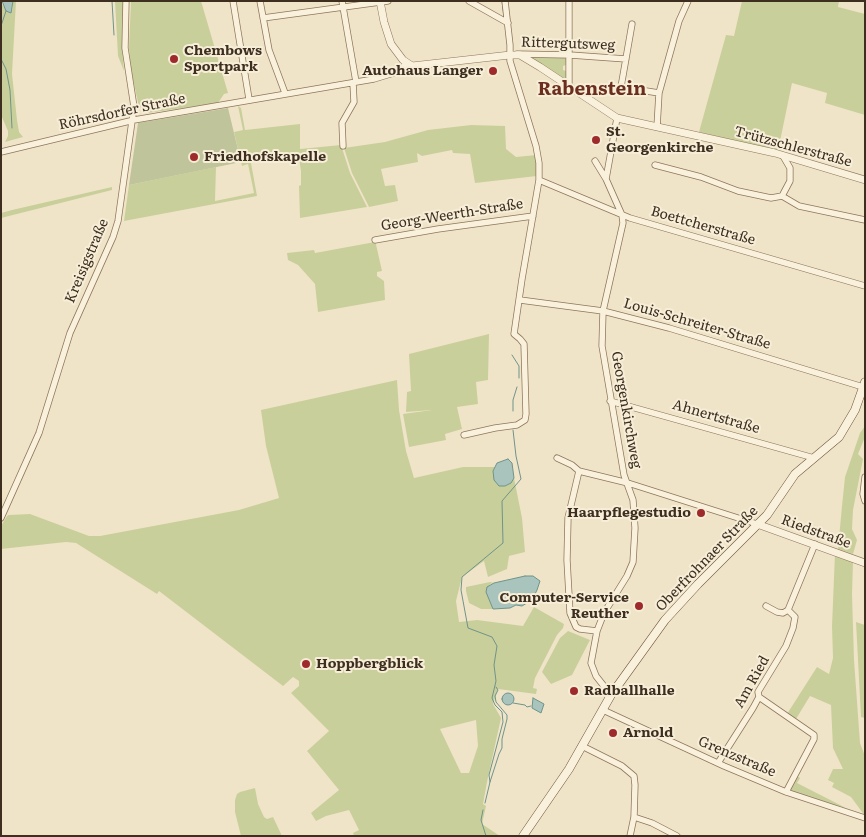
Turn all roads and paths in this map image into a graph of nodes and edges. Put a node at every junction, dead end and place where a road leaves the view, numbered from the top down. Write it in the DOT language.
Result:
graph roads {
  1 [pos="126,1"];
  2 [pos="233,1"];
  3 [pos="260,1"];
  4 [pos="388,1"];
  5 [pos="469,1"];
  6 [pos="505,1"];
  7 [pos="569,1"];
  8 [pos="688,1"];
  9 [pos="380,2"];
  10 [pos="343,5"];
  11 [pos="263,18"];
  12 [pos="508,23"];
  13 [pos="632,24"];
  14 [pos="510,55"];
  15 [pos="570,55"];
  16 [pos="626,59"];
  17 [pos="406,64"];
  18 [pos="355,83"];
  19 [pos="569,87"];
  20 [pos="285,93"];
  21 [pos="659,93"];
  22 [pos="249,100"];
  23 [pos="617,118"];
  24 [pos="134,120"];
  25 [pos="657,127"];
  26 [pos="343,146"];
  27 [pos="1,152"];
  28 [pos="784,156"];
  29 [pos="595,161"];
  30 [pos="655,165"];
  31 [pos="606,179"];
  32 [pos="539,180"];
  33 [pos="865,180"];
  34 [pos="782,196"];
  35 [pos="622,215"];
  36 [pos="533,216"];
  37 [pos="865,220"];
  38 [pos="376,240"];
  39 [pos="865,286"];
  40 [pos="520,300"];
  41 [pos="603,311"];
  42 [pos="864,384"];
  43 [pos="610,401"];
  44 [pos="464,435"];
  45 [pos="557,458"];
  46 [pos="814,458"];
  47 [pos="579,471"];
  48 [pos="865,477"];
  49 [pos="628,483"];
  50 [pos="865,501"];
  51 [pos="1,518"];
  52 [pos="758,524"];
  53 [pos="815,544"];
  54 [pos="865,563"];
  55 [pos="766,606"];
  56 [pos="788,610"];
  57 [pos="597,631"];
  58 [pos="611,695"];
  59 [pos="759,697"];
  60 [pos="603,710"];
  61 [pos="582,746"];
  62 [pos="718,763"];
  63 [pos="786,792"];
  64 [pos="634,817"];
  65 [pos="865,818"];
  66 [pos="527,834"];
  67 [pos="630,836"];
  68 [pos="676,836"];
  1 -- 24 [label="street, Kreisigstraße"];
  2 -- 22 [label="street"];
  3 -- 11 [label="street"];
  4 -- 9 [label="street"];
  5 -- 12 [label="street"];
  6 -- 12 [label="street, Georg-Weerth-Straße"];
  7 -- 15 [label="street"];
  8 -- 21 [label="street"];
  9 -- 10 [label="street"];
  9 -- 17 [label="street"];
  10 -- 11 [label="street"];
  10 -- 18 [label="street"];
  11 -- 20 [label="street"];
  12 -- 14 [label="street, Georg-Weerth-Straße"];
  13 -- 16 [label="street, Rittergutsweg"];
  14 -- 15 [label="street, Rittergutsweg"];
  14 -- 17 [label="street, Trützschlerstraße"];
  14 -- 19 [label="street, Trützschlerstraße"];
  14 -- 32 [label="street, Georg-Weerth-Straße"];
  15 -- 16 [label="street, Rittergutsweg"];
  15 -- 19 [label="street"];
  16 -- 21 [label="street, Rittergutsweg"];
  17 -- 18 [label="street, Röhrsdorfer Straße"];
  18 -- 20 [label="street, Röhrsdorfer Straße"];
  18 -- 26 [label="street"];
  19 -- 23 [label="street, Trützschlerstraße"];
  20 -- 22 [label="street, Röhrsdorfer Straße"];
  21 -- 25 [label="street"];
  22 -- 24 [label="street, Röhrsdorfer Straße"];
  23 -- 25 [label="street, Trützschlerstraße"];
  23 -- 31 [label="street"];
  24 -- 27 [label="street, Röhrsdorfer Straße"];
  24 -- 51 [label="street, Kreisigstraße"];
  25 -- 28 [label="street, Trützschlerstraße"];
  28 -- 33 [label="street, Trützschlerstraße"];
  28 -- 34 [label="street"];
  29 -- 31 [label="street"];
  30 -- 34 [label="street"];
  31 -- 35 [label="street"];
  32 -- 35 [label="street, Boettcherstraße"];
  32 -- 36 [label="street, Georg-Weerth-Straße"];
  34 -- 37 [label="street"];
  35 -- 39 [label="street, Boettcherstraße"];
  35 -- 41 [label="street, Georgenkirchweg"];
  36 -- 38 [label="street, Georg-Weerth-Straße"];
  36 -- 40 [label="street, Georg-Weerth-Straße"];
  40 -- 41 [label="street, Louis-Schreiter-Straße"];
  40 -- 44 [label="street, Georg-Weerth-Straße"];
  41 -- 42 [label="street, Louis-Schreiter-Straße"];
  41 -- 43 [label="street, Georgenkirchweg"];
  42 -- 46 [label="main road, Oberfrohnaer Straße"];
  43 -- 46 [label="street, Ahnertstraße"];
  43 -- 49 [label="street, Georgenkirchweg"];
  45 -- 47 [label="street"];
  46 -- 52 [label="main road, Oberfrohnaer Straße"];
  47 -- 49 [label="street"];
  47 -- 57 [label="street"];
  48 -- 50 [label="street"];
  49 -- 52 [label="street"];
  49 -- 57 [label="street, Georgenkirchweg"];
  52 -- 53 [label="street, Riedstraße"];
  52 -- 58 [label="main road, Oberfrohnaer Straße"];
  53 -- 54 [label="street, Riedstraße"];
  53 -- 56 [label="street"];
  55 -- 56 [label="street"];
  56 -- 59 [label="street, Am Ried"];
  57 -- 58 [label="street, Georgenkirchweg"];
  58 -- 60 [label="main road, Oberfrohnaer Straße"];
  59 -- 62 [label="street, Am Ried"];
  59 -- 63 [label="street"];
  60 -- 61 [label="main road, Oberfrohnaer Straße"];
  60 -- 62 [label="street, Grenzstraße"];
  61 -- 64 [label="street"];
  61 -- 66 [label="main road, Oberfrohnaer Straße"];
  62 -- 63 [label="street, Grenzstraße"];
  63 -- 65 [label="street, Grenzstraße"];
  64 -- 67 [label="street"];
  64 -- 68 [label="street"];
}
